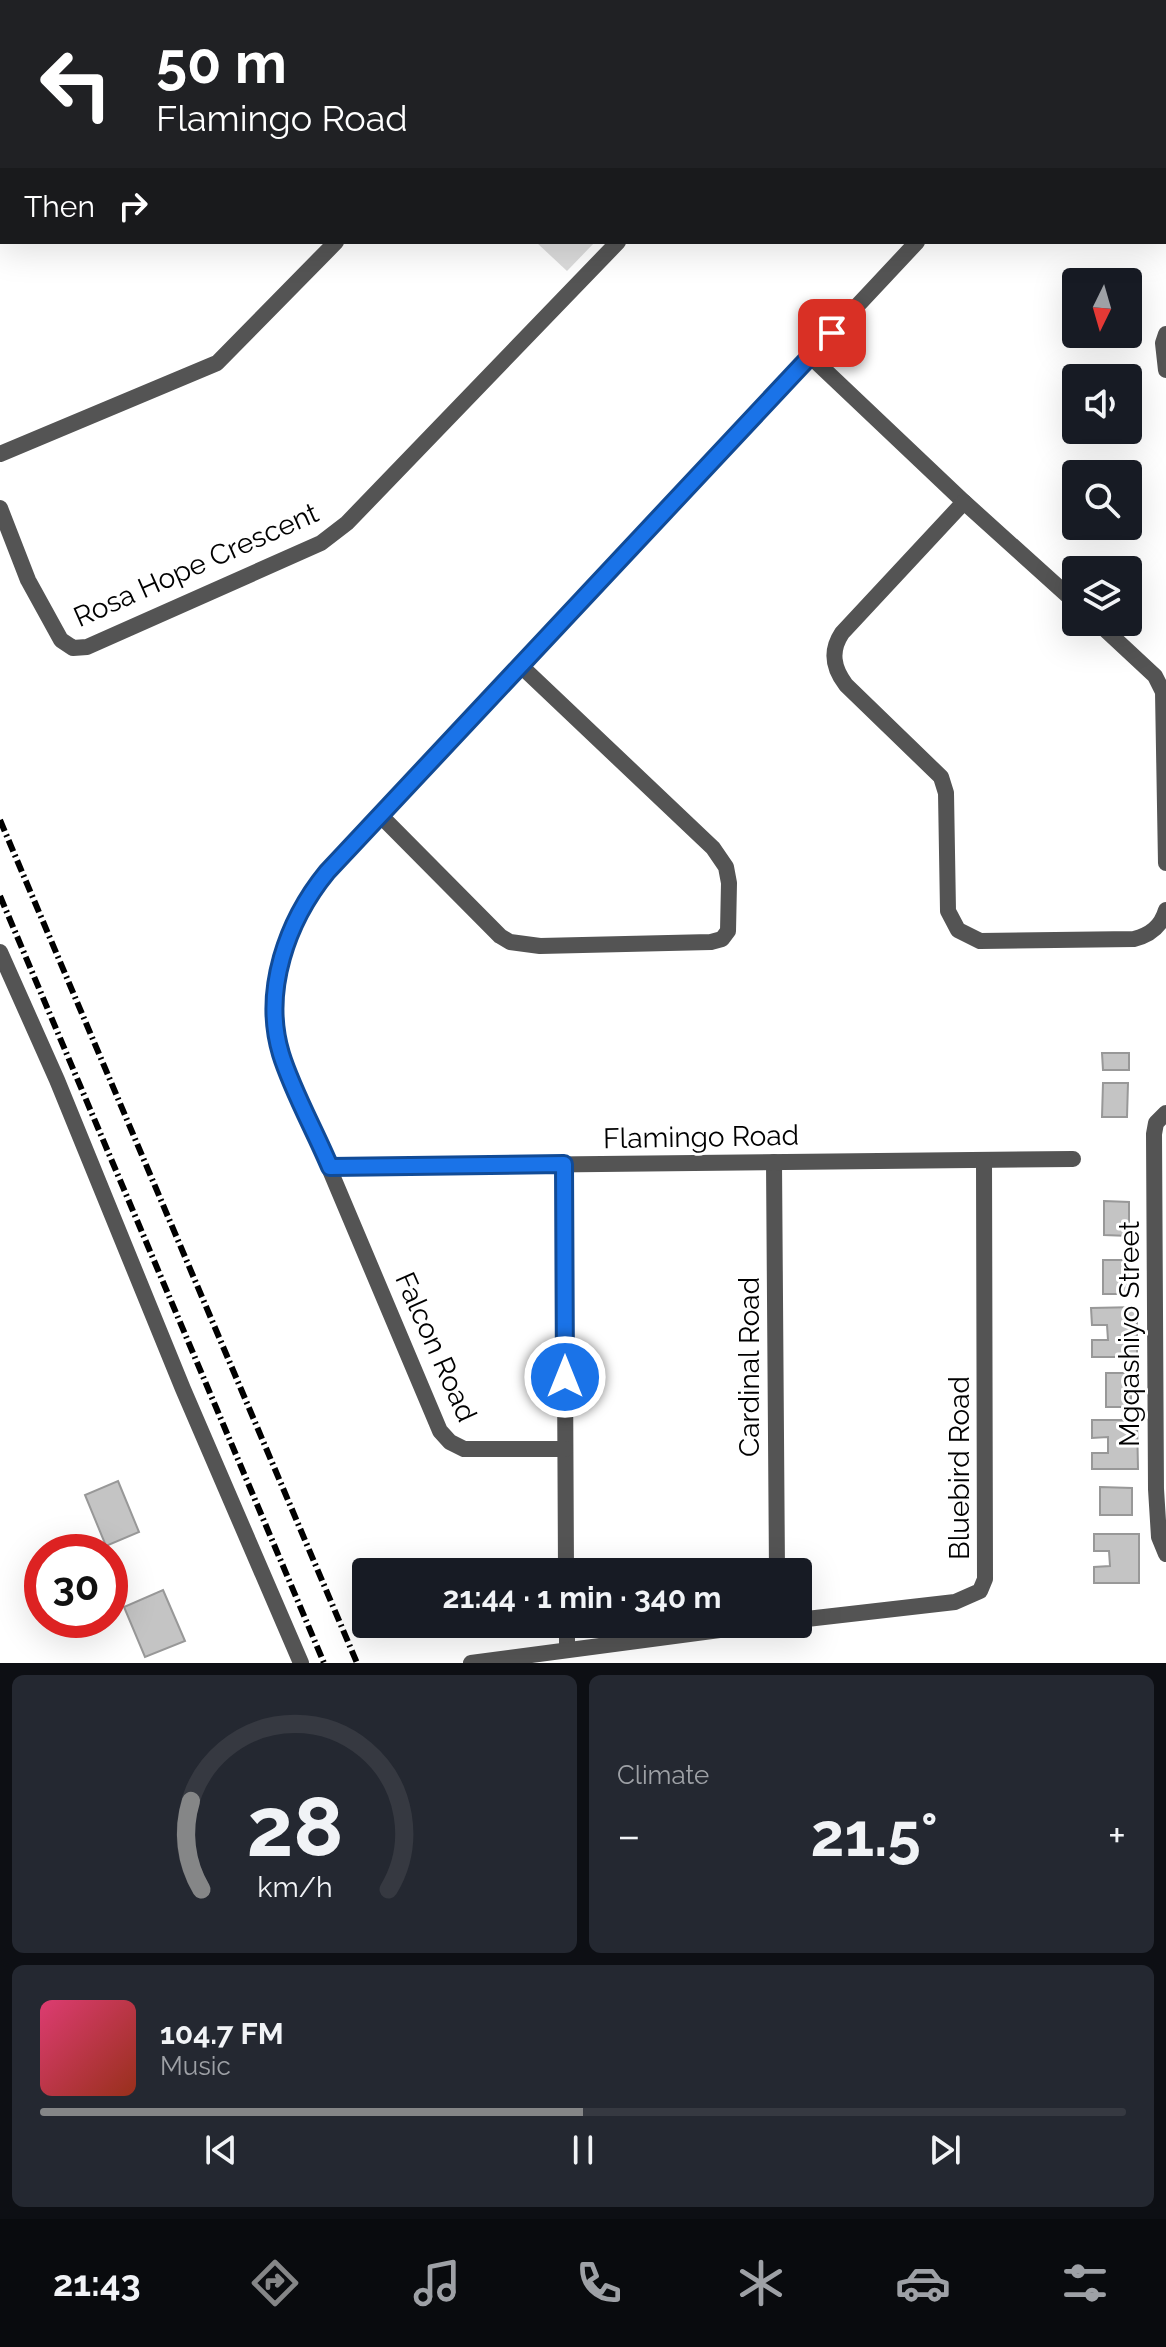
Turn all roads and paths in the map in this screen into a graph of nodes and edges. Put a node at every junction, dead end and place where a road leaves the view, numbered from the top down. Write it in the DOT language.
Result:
graph roads {
  1 [pos="334,244"];
  2 [pos="616,244"];
  3 [pos="915,244"];
  4 [pos="1166,334"];
  5 [pos="810,356"];
  6 [pos="1166,370"];
  7 [pos="0,454"];
  8 [pos="964,502"];
  9 [pos="0,508"];
  10 [pos="1062,590"];
  11 [pos="1112,636"];
  12 [pos="520,665"];
  13 [pos="380,815"];
  14 [pos="1166,863"];
  15 [pos="1166,910"];
  16 [pos="0,952"];
  17 [pos="1165,1114"];
  18 [pos="1073,1159"];
  19 [pos="984,1160"];
  20 [pos="774,1162"];
  21 [pos="564,1164"];
  22 [pos="330,1167"];
  23 [pos="565,1449"];
  24 [pos="1166,1554"];
  25 [pos="566,1558"];
  26 [pos="777,1558"];
  27 [pos="812,1618"];
  28 [pos="567,1638"];
  29 [pos="655,1638"];
  30 [pos="567,1649"];
  31 [pos="301,1663"];
  32 [pos="471,1663"];
  1 -- 7 [label="street"];
  2 -- 9 [label="street, Rosa Hope Crescent"];
  3 -- 5 [label="street, Falcon Road"];
  4 -- 6 [label="street"];
  5 -- 8 [label="street"];
  5 -- 12 [label="street, Falcon Road"];
  8 -- 10 [label="street"];
  8 -- 15 [label="street"];
  11 -- 14 [label="street"];
  12 -- 13 [label="street, Falcon Road"];
  12 -- 13 [label="street"];
  13 -- 22 [label="street, Falcon Road"];
  16 -- 31 [label="street"];
  17 -- 24 [label="street, Mgqashiyo Street"];
  18 -- 19 [label="street, Flamingo Road"];
  19 -- 20 [label="street, Flamingo Road"];
  19 -- 27 [label="street, Bluebird Road"];
  20 -- 21 [label="street, Flamingo Road"];
  20 -- 26 [label="street, Cardinal Road"];
  21 -- 22 [label="street, Flamingo Road"];
  21 -- 23 [label="street"];
  22 -- 23 [label="street, Falcon Road"];
  23 -- 25 [label="street"];
  28 -- 30 [label="street"];
  29 -- 30 [label="street"];
  30 -- 32 [label="street"];
}
